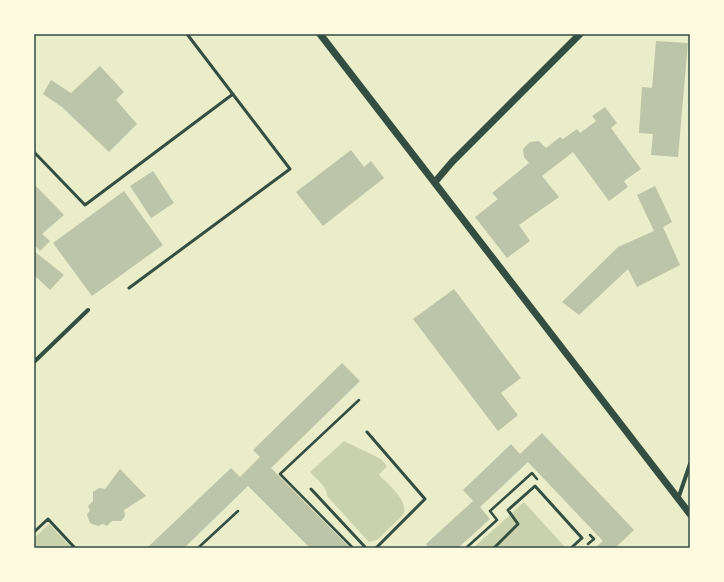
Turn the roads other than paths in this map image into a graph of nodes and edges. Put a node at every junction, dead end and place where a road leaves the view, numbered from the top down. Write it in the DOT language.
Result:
graph roads {
  1 [pos="188,34"];
  2 [pos="320,34"];
  3 [pos="580,34"];
  4 [pos="233,94"];
  5 [pos="34,152"];
  6 [pos="435,182"];
  7 [pos="129,288"];
  8 [pos="88,310"];
  9 [pos="34,362"];
  10 [pos="367,432"];
  11 [pos="690,464"];
  12 [pos="311,489"];
  13 [pos="678,499"];
  14 [pos="690,514"];
  15 [pos="34,532"];
  16 [pos="75,548"];
  17 [pos="366,548"];
  18 [pos="376,548"];
  19 [pos="494,548"];
  20 [pos="571,548"];
  1 -- 4 [label="lane"];
  2 -- 6 [label="street"];
  3 -- 6 [label="street"];
  4 -- 5 [label="lane"];
  4 -- 7 [label="lane"];
  6 -- 13 [label="street"];
  8 -- 9 [label="street"];
  10 -- 18 [label="lane"];
  11 -- 13 [label="street"];
  12 -- 17 [label="lane"];
  13 -- 14 [label="street"];
  15 -- 16 [label="lane"];
  19 -- 20 [label="lane"];
}
